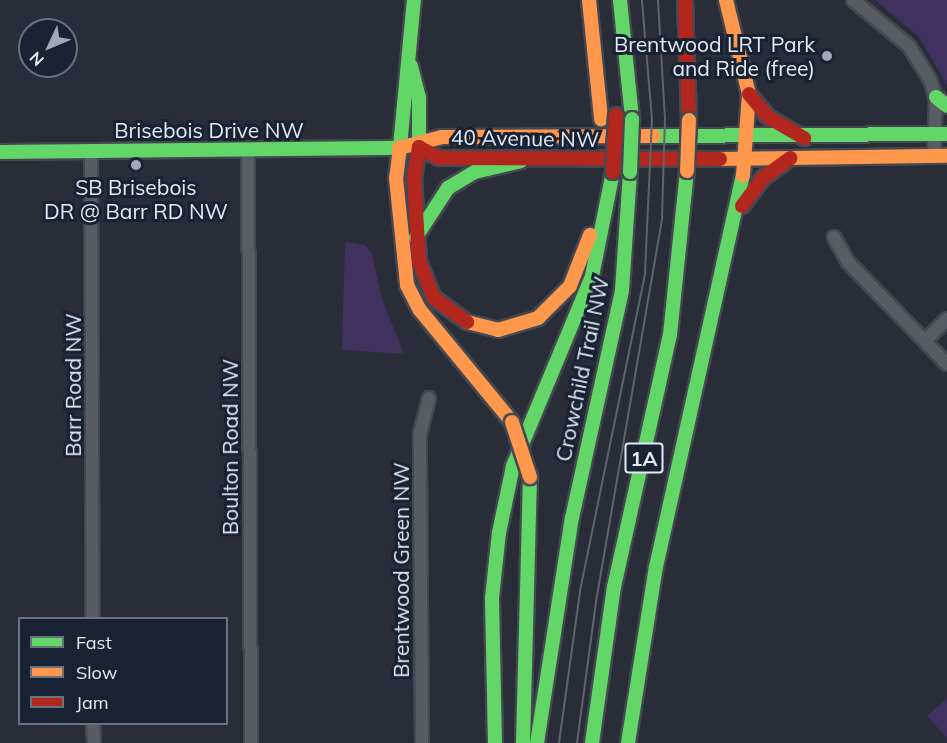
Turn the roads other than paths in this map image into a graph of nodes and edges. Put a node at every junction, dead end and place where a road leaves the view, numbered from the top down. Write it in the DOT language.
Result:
graph roads {
  1 [pos="414,0"];
  2 [pos="589,0"];
  3 [pos="620,0"];
  4 [pos="685,0"];
  5 [pos="726,0"];
  6 [pos="853,0"];
  7 [pos="411,65"];
  8 [pos="627,66"];
  9 [pos="749,94"];
  10 [pos="942,101"];
  11 [pos="941,134"];
  12 [pos="749,137"];
  13 [pos="804,138"];
  14 [pos="400,147"];
  15 [pos="419,147"];
  16 [pos="248,151"];
  17 [pos="0,152"];
  18 [pos="91,152"];
  19 [pos="940,156"];
  20 [pos="791,158"];
  21 [pos="521,161"];
  22 [pos="746,161"];
  23 [pos="607,172"];
  24 [pos="736,217"];
  25 [pos="834,237"];
  26 [pos="416,238"];
  27 [pos="947,319"];
  28 [pos="925,341"];
  29 [pos="947,364"];
  30 [pos="429,398"];
  31 [pos="93,617"];
  32 [pos="643,663"];
  33 [pos="93,725"];
  34 [pos="93,743"];
  35 [pos="251,743"];
  36 [pos="422,743"];
  37 [pos="495,743"];
  38 [pos="523,743"];
  39 [pos="537,743"];
  40 [pos="592,743"];
  41 [pos="628,743"];
  42 [pos="639,743"];
  1 -- 7 [label="main road"];
  2 -- 23 [label="main road"];
  3 -- 8 [label="main road, Crowchild Trail NW"];
  4 -- 40 [label="main road, 1A, bridge"];
  5 -- 9 [label="main road"];
  6 -- 10 [label="street"];
  7 -- 14 [label="main road"];
  7 -- 15 [label="main road"];
  8 -- 23 [label="main road, bridge"];
  8 -- 39 [label="main road, Crowchild Trail NW, bridge"];
  9 -- 12 [label="main road"];
  9 -- 13 [label="main road"];
  10 -- 11 [label="street"];
  11 -- 13 [label="main road, 40 Avenue NW"];
  11 -- 19 [label="street"];
  12 -- 13 [label="main road, 40 Avenue NW"];
  12 -- 15 [label="main road, 40 Avenue NW"];
  12 -- 22 [label="main road"];
  14 -- 15 [label="main road, Brisebois Drive NW"];
  14 -- 16 [label="main road, Brisebois Drive NW"];
  14 -- 38 [label="main road, bridge"];
  15 -- 21 [label="main road, 40 Avenue NW"];
  15 -- 26 [label="main road"];
  16 -- 18 [label="main road, Brisebois Drive NW"];
  16 -- 35 [label="street, Boulton Road NW"];
  17 -- 18 [label="main road, Brisebois Drive NW"];
  18 -- 31 [label="street, Barr Road NW"];
  19 -- 20 [label="main road, 40 Avenue NW"];
  20 -- 22 [label="main road, 40 Avenue NW"];
  20 -- 24 [label="main road"];
  21 -- 22 [label="main road, 40 Avenue NW"];
  21 -- 26 [label="main road"];
  22 -- 24 [label="main road"];
  23 -- 26 [label="main road"];
  23 -- 37 [label="main road"];
  24 -- 32 [label="main road"];
  25 -- 28 [label="street"];
  27 -- 28 [label="street"];
  28 -- 29 [label="street"];
  30 -- 36 [label="street, Brentwood Green NW"];
  32 -- 41 [label="main road"];
  32 -- 42 [label="main road"];
  33 -- 34 [label="street"];
}
